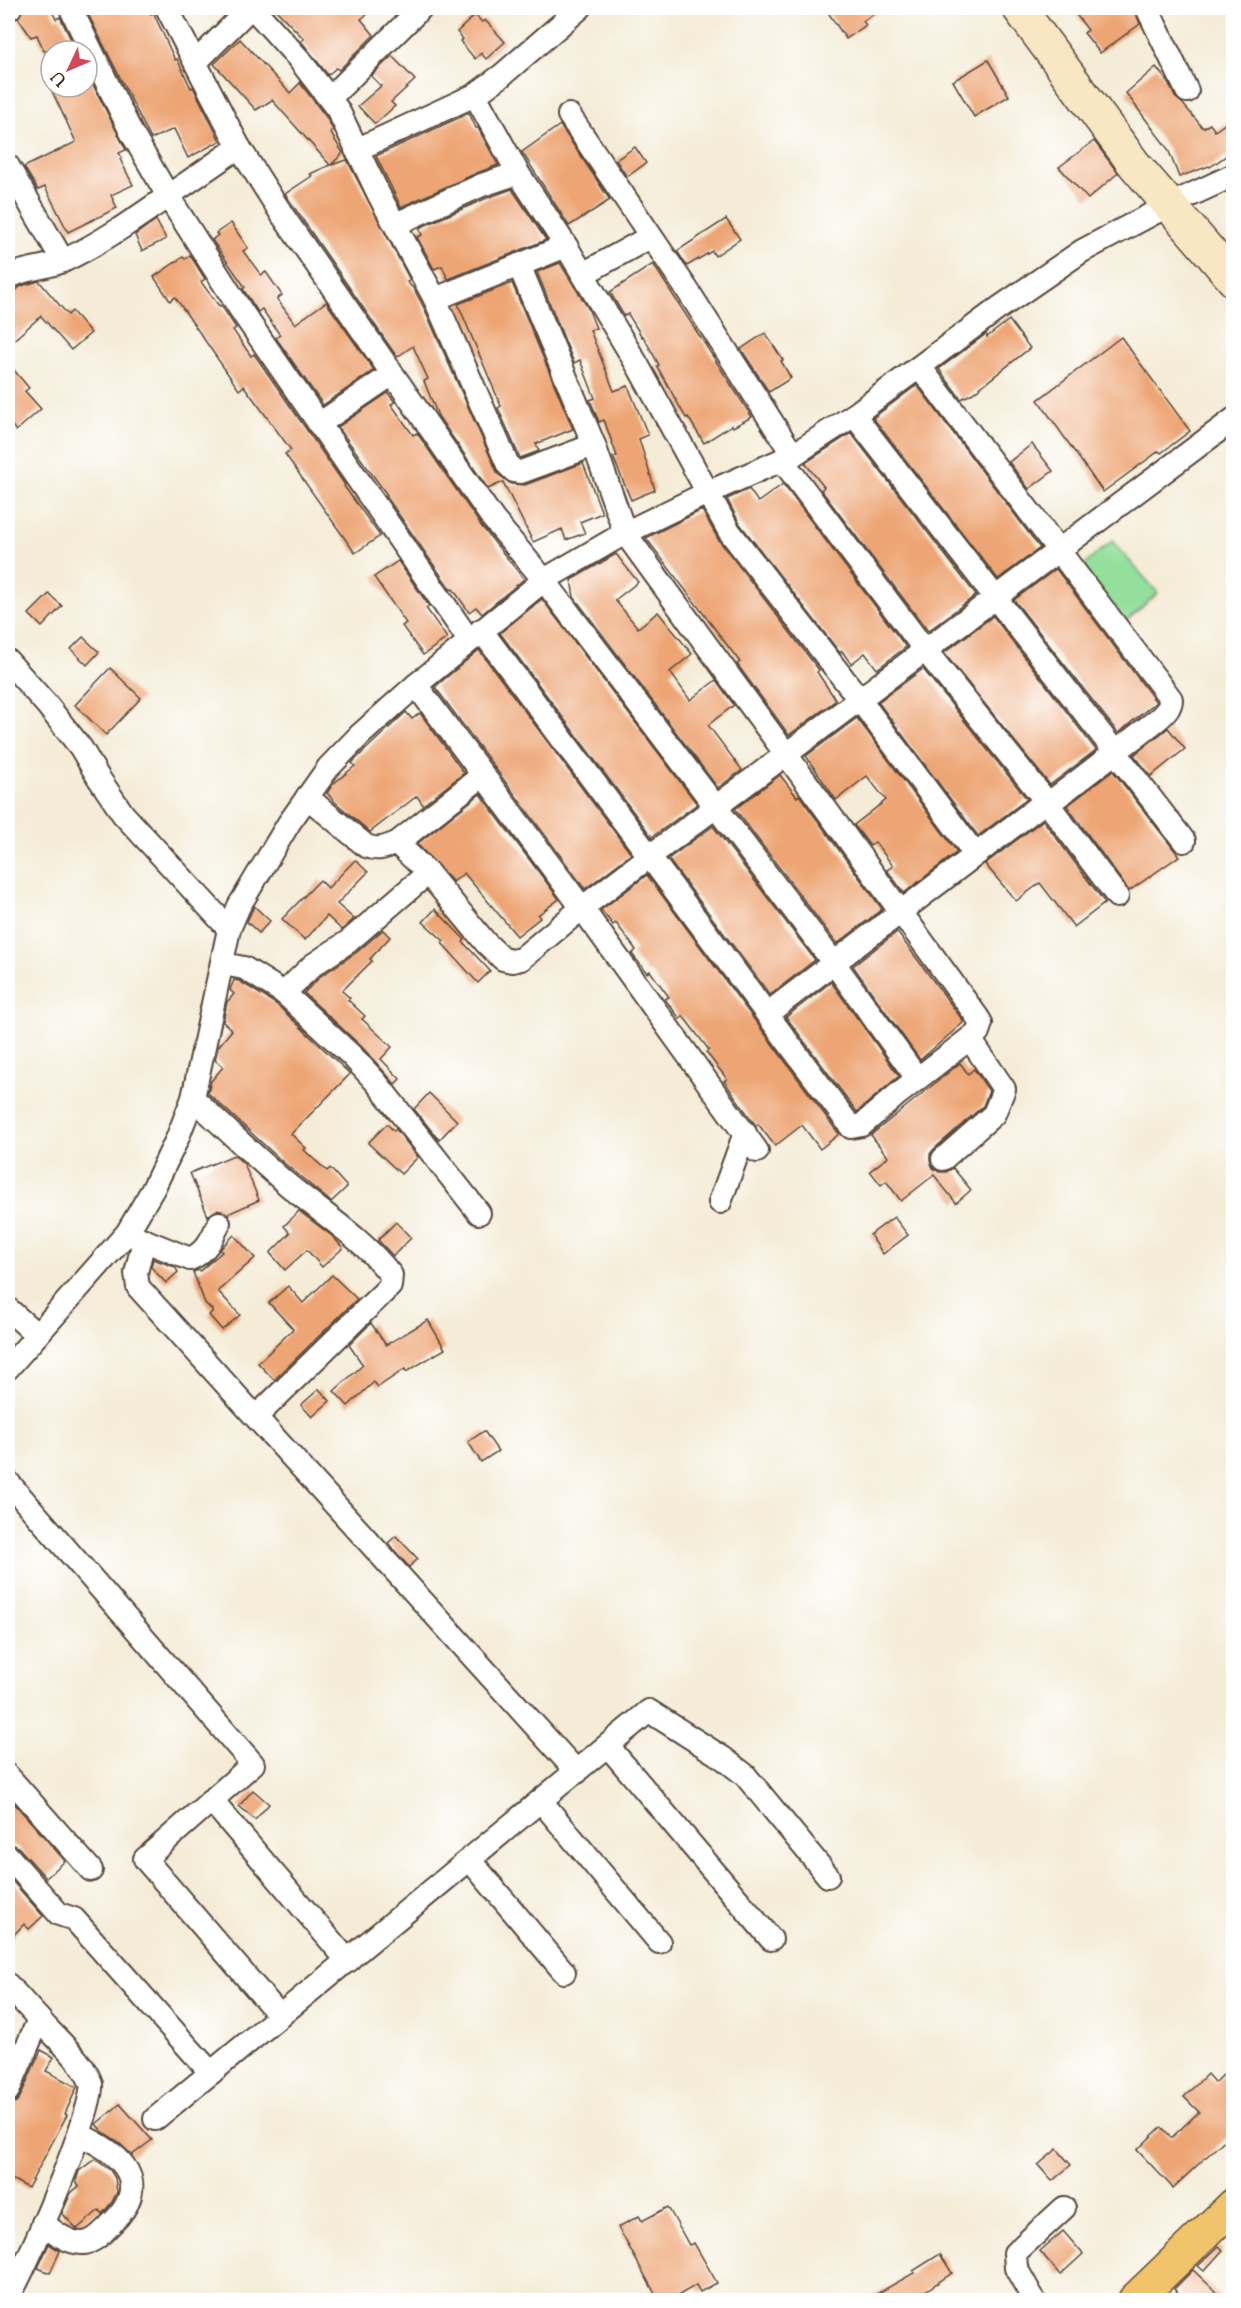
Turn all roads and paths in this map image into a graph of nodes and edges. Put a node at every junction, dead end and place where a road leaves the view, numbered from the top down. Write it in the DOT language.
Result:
graph roads {
  1 [pos="168,8"];
  2 [pos="251,8"];
  3 [pos="421,8"];
  4 [pos="580,8"];
  5 [pos="1019,8"];
  6 [pos="1147,8"];
  7 [pos="72,11"];
  8 [pos="196,63"];
  9 [pos="1187,91"];
  10 [pos="475,96"];
  11 [pos="330,98"];
  12 [pos="569,116"];
  13 [pos="239,147"];
  14 [pos="356,150"];
  15 [pos="8,166"];
  16 [pos="518,172"];
  17 [pos="1233,176"];
  18 [pos="168,196"];
  19 [pos="1169,205"];
  20 [pos="396,224"];
  21 [pos="650,237"];
  22 [pos="566,246"];
  23 [pos="63,261"];
  24 [pos="519,265"];
  25 [pos="583,274"];
  26 [pos="8,279"];
  27 [pos="1233,280"];
  28 [pos="435,299"];
  29 [pos="920,367"];
  30 [pos="391,375"];
  31 [pos="855,416"];
  32 [pos="1233,419"];
  33 [pos="319,424"];
  34 [pos="594,445"];
  35 [pos="787,458"];
  36 [pos="707,493"];
  37 [pos="625,533"];
  38 [pos="1059,551"];
  39 [pos="544,579"];
  40 [pos="995,599"];
  41 [pos="475,635"];
  42 [pos="926,650"];
  43 [pos="8,661"];
  44 [pos="416,685"];
  45 [pos="860,700"];
  46 [pos="785,754"];
  47 [pos="1115,754"];
  48 [pos="483,775"];
  49 [pos="306,797"];
  50 [pos="1047,803"];
  51 [pos="716,807"];
  52 [pos="1184,840"];
  53 [pos="397,843"];
  54 [pos="975,854"];
  55 [pos="650,856"];
  56 [pos="428,873"];
  57 [pos="1117,896"];
  58 [pos="582,908"];
  59 [pos="899,913"];
  60 [pos="229,929"];
  61 [pos="834,963"];
  62 [pos="223,964"];
  63 [pos="284,993"];
  64 [pos="767,1014"];
  65 [pos="970,1039"];
  66 [pos="917,1078"];
  67 [pos="193,1098"];
  68 [pos="943,1159"];
  69 [pos="720,1202"];
  70 [pos="479,1213"];
  71 [pos="219,1223"];
  72 [pos="135,1236"];
  73 [pos="8,1309"];
  74 [pos="38,1335"];
  75 [pos="8,1368"];
  76 [pos="256,1417"];
  77 [pos="8,1482"];
  78 [pos="608,1746"];
  79 [pos="577,1772"];
  80 [pos="8,1776"];
  81 [pos="211,1800"];
  82 [pos="541,1802"];
  83 [pos="8,1856"];
  84 [pos="470,1860"];
  85 [pos="91,1870"];
  86 [pos="828,1876"];
  87 [pos="771,1939"];
  88 [pos="659,1942"];
  89 [pos="348,1961"];
  90 [pos="564,1972"];
  91 [pos="8,1985"];
  92 [pos="280,2016"];
  93 [pos="39,2019"];
  94 [pos="211,2073"];
  95 [pos="8,2091"];
  96 [pos="156,2119"];
  97 [pos="80,2135"];
  98 [pos="1233,2205"];
  99 [pos="1064,2208"];
  100 [pos="43,2223"];
  101 [pos="8,2297"];
  102 [pos="1034,2301"];
  103 [pos="1135,2301"];
  1 -- 8 [label="street"];
  2 -- 8 [label="street"];
  2 -- 11 [label="street"];
  3 -- 11 [label="street"];
  4 -- 10 [label="street"];
  5 -- 19 [label="street"];
  6 -- 9 [label="street"];
  7 -- 18 [label="street"];
  8 -- 13 [label="street"];
  10 -- 14 [label="street"];
  10 -- 16 [label="street"];
  11 -- 14 [label="street"];
  12 -- 21 [label="street"];
  13 -- 18 [label="street"];
  13 -- 30 [label="street"];
  14 -- 20 [label="street"];
  15 -- 23 [label="street"];
  16 -- 20 [label="street"];
  16 -- 22 [label="street"];
  17 -- 19 [label="street"];
  18 -- 23 [label="street"];
  18 -- 33 [label="street"];
  19 -- 27 [label="street"];
  19 -- 29 [label="street"];
  20 -- 28 [label="street"];
  21 -- 25 [label="street"];
  21 -- 35 [label="street"];
  22 -- 24 [label="street"];
  22 -- 25 [label="street"];
  23 -- 26 [label="street"];
  24 -- 28 [label="street"];
  24 -- 34 [label="street"];
  25 -- 36 [label="street"];
  28 -- 34 [label="street"];
  29 -- 31 [label="street"];
  29 -- 38 [label="street"];
  30 -- 33 [label="street"];
  30 -- 39 [label="street"];
  31 -- 35 [label="street"];
  31 -- 40 [label="street"];
  32 -- 38 [label="street"];
  33 -- 41 [label="street"];
  34 -- 37 [label="street"];
  35 -- 36 [label="street"];
  35 -- 42 [label="street"];
  36 -- 37 [label="street"];
  36 -- 45 [label="street"];
  37 -- 39 [label="street"];
  37 -- 46 [label="street"];
  38 -- 40 [label="street"];
  38 -- 47 [label="street"];
  39 -- 41 [label="street"];
  39 -- 51 [label="street"];
  40 -- 42 [label="street"];
  40 -- 47 [label="street"];
  41 -- 44 [label="street"];
  41 -- 55 [label="street"];
  42 -- 45 [label="street"];
  42 -- 50 [label="street"];
  43 -- 60 [label="street"];
  44 -- 48 [label="street"];
  44 -- 49 [label="street"];
  45 -- 46 [label="street"];
  45 -- 54 [label="street"];
  46 -- 51 [label="street"];
  46 -- 59 [label="street"];
  47 -- 50 [label="street"];
  47 -- 52 [label="street"];
  48 -- 53 [label="street"];
  48 -- 58 [label="street"];
  49 -- 53 [label="street"];
  49 -- 60 [label="street"];
  50 -- 54 [label="street"];
  50 -- 57 [label="street"];
  51 -- 55 [label="street"];
  51 -- 61 [label="street"];
  53 -- 56 [label="street"];
  54 -- 59 [label="street"];
  55 -- 58 [label="street"];
  55 -- 64 [label="street"];
  56 -- 58 [label="street"];
  56 -- 63 [label="street"];
  58 -- 69 [label="street"];
  59 -- 61 [label="street"];
  59 -- 65 [label="street"];
  60 -- 62 [label="street"];
  61 -- 64 [label="street"];
  61 -- 66 [label="street"];
  62 -- 63 [label="street"];
  62 -- 67 [label="street"];
  63 -- 70 [label="street"];
  64 -- 66 [label="street"];
  65 -- 66 [label="street"];
  65 -- 68 [label="street"];
  67 -- 72 [label="street"];
  67 -- 76 [label="street"];
  71 -- 72 [label="street"];
  72 -- 74 [label="street"];
  72 -- 76 [label="street"];
  73 -- 74 [label="street"];
  74 -- 75 [label="street"];
  76 -- 79 [label="street"];
  77 -- 81 [label="street"];
  78 -- 79 [label="street"];
  78 -- 86 [label="street"];
  78 -- 87 [label="street"];
  79 -- 82 [label="street"];
  80 -- 85 [label="street"];
  81 -- 89 [label="street"];
  81 -- 92 [label="street"];
  82 -- 84 [label="street"];
  82 -- 88 [label="street"];
  83 -- 94 [label="street"];
  84 -- 89 [label="street"];
  84 -- 90 [label="street"];
  89 -- 92 [label="street"];
  91 -- 93 [label="street"];
  92 -- 94 [label="street"];
  93 -- 95 [label="street"];
  93 -- 97 [label="street"];
  94 -- 96 [label="street"];
  97 -- 100 [label="street"];
  97 -- 100 [label="street"];
  98 -- 103 [label="highway"];
  99 -- 102 [label="street"];
  100 -- 101 [label="street"];
}
